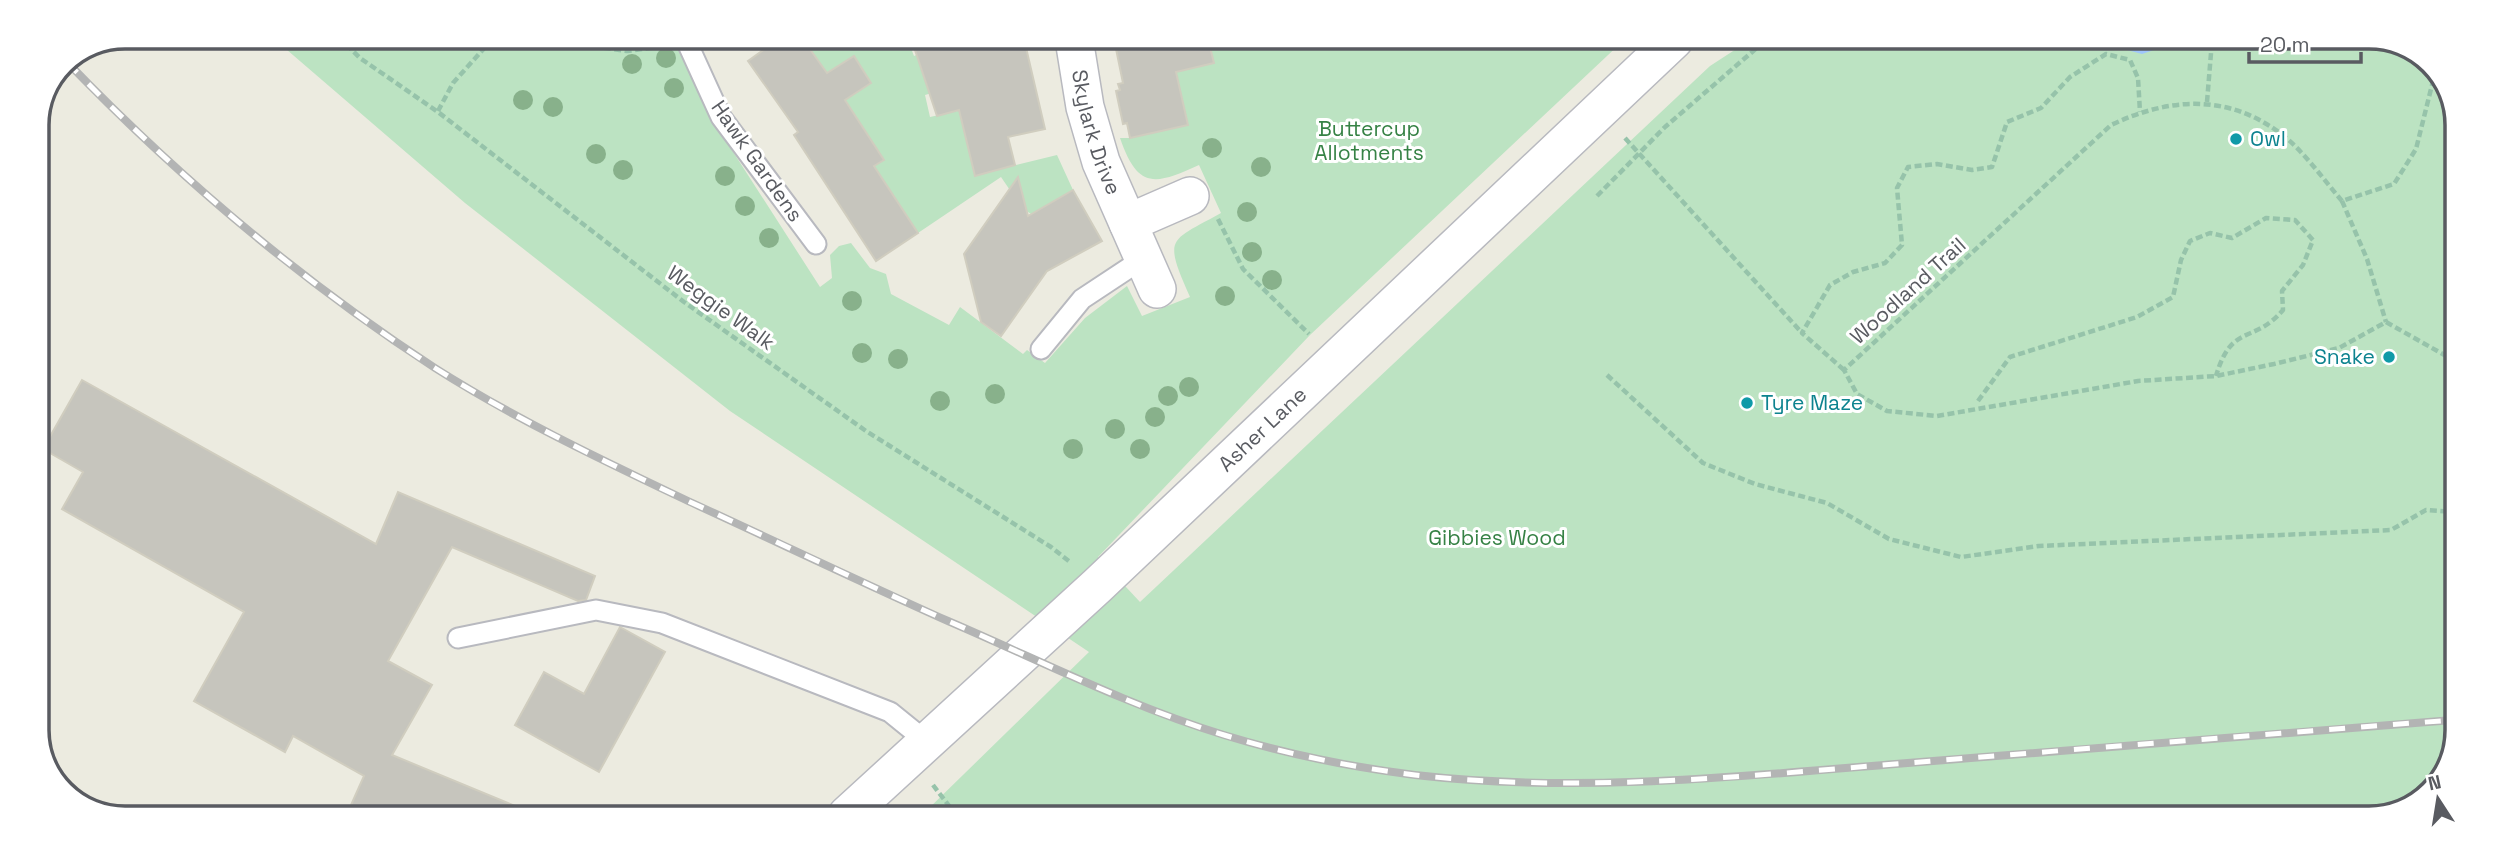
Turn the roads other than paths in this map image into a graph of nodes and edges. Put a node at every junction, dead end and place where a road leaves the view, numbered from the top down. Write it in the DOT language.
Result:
graph roads {
  1 [pos="690,49"];
  2 [pos="1076,49"];
  3 [pos="1664,49"];
  4 [pos="1190,196"];
  5 [pos="1128,223"];
  6 [pos="816,244"];
  7 [pos="1151,274"];
  8 [pos="1041,349"];
  9 [pos="458,638"];
  10 [pos="927,742"];
  11 [pos="857,806"];
  1 -- 6 [label="lane, Hawk Gardens"];
  2 -- 5 [label="street, Skylark Drive"];
  3 -- 10 [label="street, Asher Lane"];
  4 -- 5 [label="street, Skylark Drive"];
  5 -- 7 [label="street, Skylark Drive"];
  7 -- 8 [label="lane, Skylark Drive"];
  9 -- 10 [label="lane"];
  10 -- 11 [label="street, Asher Lane"];
}
